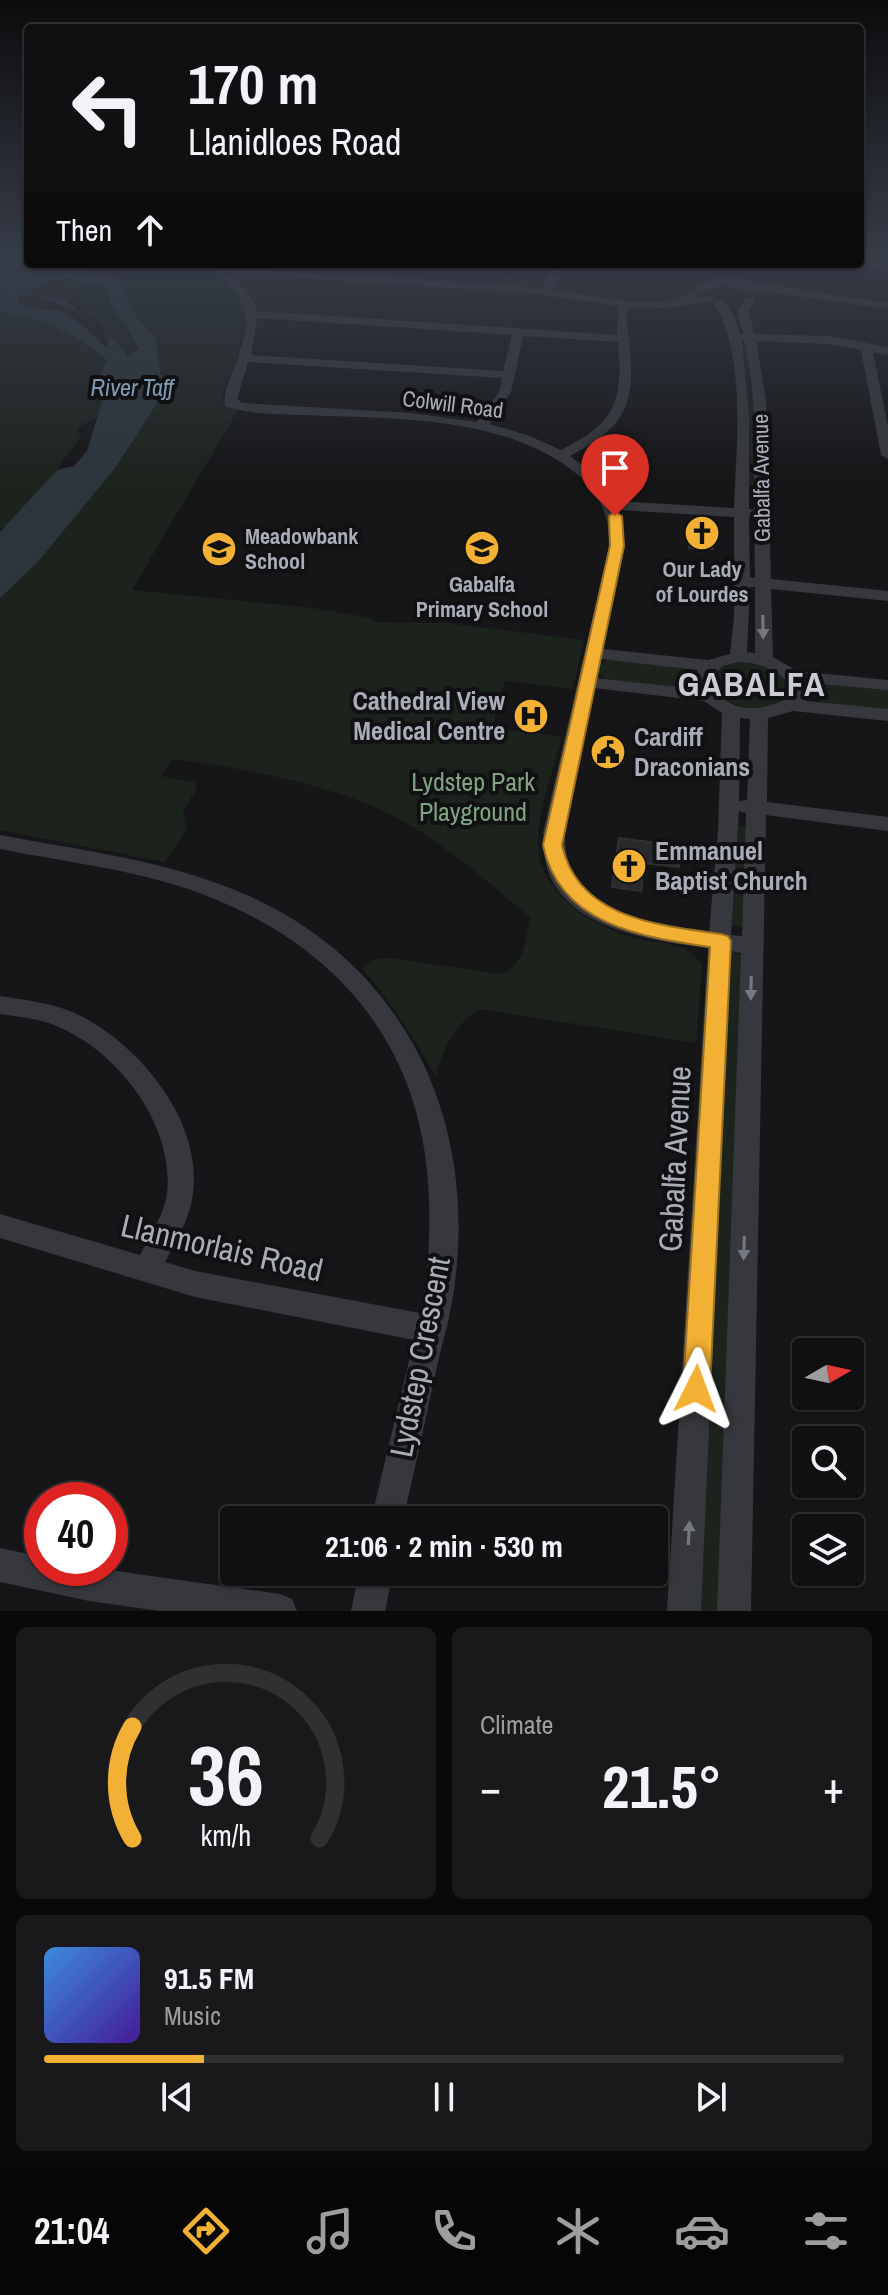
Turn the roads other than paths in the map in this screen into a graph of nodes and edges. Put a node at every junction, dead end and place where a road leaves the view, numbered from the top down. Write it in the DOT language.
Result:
graph roads {
  1 [pos="249,333"];
  2 [pos="518,333"];
  3 [pos="536,333"];
  4 [pos="623,333"];
  5 [pos="733,333"];
  6 [pos="750,333"];
  7 [pos="800,333"];
  8 [pos="734,337"];
  9 [pos="751,337"];
  10 [pos="802,338"];
  11 [pos="623,339"];
  12 [pos="867,346"];
  13 [pos="888,351"];
  14 [pos="244,358"];
  15 [pos="510,375"];
  16 [pos="480,427"];
  17 [pos="887,447"];
  18 [pos="561,456"];
  19 [pos="611,505"];
  20 [pos="742,514"];
  21 [pos="761,514"];
  22 [pos="742,581"];
  23 [pos="762,583"];
  24 [pos="888,596"];
  25 [pos="593,653"];
  26 [pos="738,657"];
  27 [pos="764,659"];
  28 [pos="711,666"];
  29 [pos="793,676"];
  30 [pos="587,682"];
  31 [pos="888,685"];
  32 [pos="720,703"];
  33 [pos="793,705"];
  34 [pos="759,714"];
  35 [pos="888,715"];
  36 [pos="742,805"];
  37 [pos="888,824"];
  38 [pos="0,842"];
  39 [pos="721,941"];
  40 [pos="752,946"];
  41 [pos="0,1005"];
  42 [pos="0,1226"];
  43 [pos="146,1271"];
  44 [pos="431,1329"];
  45 [pos="390,1506"];
  46 [pos="0,1565"];
  47 [pos="373,1586"];
  48 [pos="280,1611"];
  49 [pos="368,1611"];
  50 [pos="684,1611"];
  51 [pos="734,1611"];
  1 -- 14 [label="street"];
  2 -- 15 [label="street"];
  3 -- 11 [label="street"];
  4 -- 11 [label="street"];
  5 -- 8 [label="street, Gabalfa Avenue"];
  6 -- 9 [label="street, Gabalfa Avenue"];
  7 -- 10 [label="street"];
  8 -- 9 [label="street"];
  8 -- 20 [label="street, Gabalfa Avenue"];
  9 -- 10 [label="street"];
  9 -- 21 [label="street, Gabalfa Avenue"];
  10 -- 12 [label="street"];
  11 -- 18 [label="street"];
  12 -- 13 [label="street"];
  12 -- 17 [label="street"];
  14 -- 15 [label="street"];
  14 -- 16 [label="street, Colwill Road"];
  15 -- 16 [label="street"];
  16 -- 18 [label="street, Colwill Road"];
  18 -- 19 [label="street, Colwill Road"];
  19 -- 20 [label="street"];
  19 -- 25 [label="street"];
  20 -- 21 [label="street"];
  20 -- 22 [label="street, Gabalfa Avenue"];
  21 -- 23 [label="street, Gabalfa Avenue"];
  22 -- 23 [label="street"];
  22 -- 26 [label="street, Gabalfa Avenue"];
  23 -- 24 [label="street"];
  23 -- 27 [label="street, Gabalfa Avenue, one-way"];
  25 -- 28 [label="street"];
  25 -- 30 [label="street"];
  26 -- 27 [label="street"];
  26 -- 28 [label="street"];
  27 -- 29 [label="street"];
  28 -- 32 [label="street, Gabalfa Avenue"];
  29 -- 31 [label="street"];
  29 -- 33 [label="street"];
  30 -- 32 [label="street"];
  30 -- 39 [label="street"];
  32 -- 34 [label="street"];
  32 -- 36 [label="street, Gabalfa Avenue"];
  33 -- 34 [label="street"];
  33 -- 35 [label="street"];
  34 -- 36 [label="street, Gabalfa Avenue"];
  36 -- 37 [label="street"];
  36 -- 39 [label="street, Gabalfa Avenue"];
  36 -- 40 [label="street, Gabalfa Avenue"];
  38 -- 44 [label="street, Lydstep Crescent"];
  39 -- 40 [label="street"];
  50 -- 39 [label="street, Gabalfa Avenue, one-way"];
  40 -- 51 [label="street, Gabalfa Avenue, one-way"];
  41 -- 43 [label="street"];
  42 -- 43 [label="street, Llanmorlais Road"];
  43 -- 44 [label="street, Llanmorlais Road"];
  44 -- 45 [label="street, Lydstep Crescent"];
  46 -- 48 [label="street"];
  47 -- 49 [label="street"];
}
